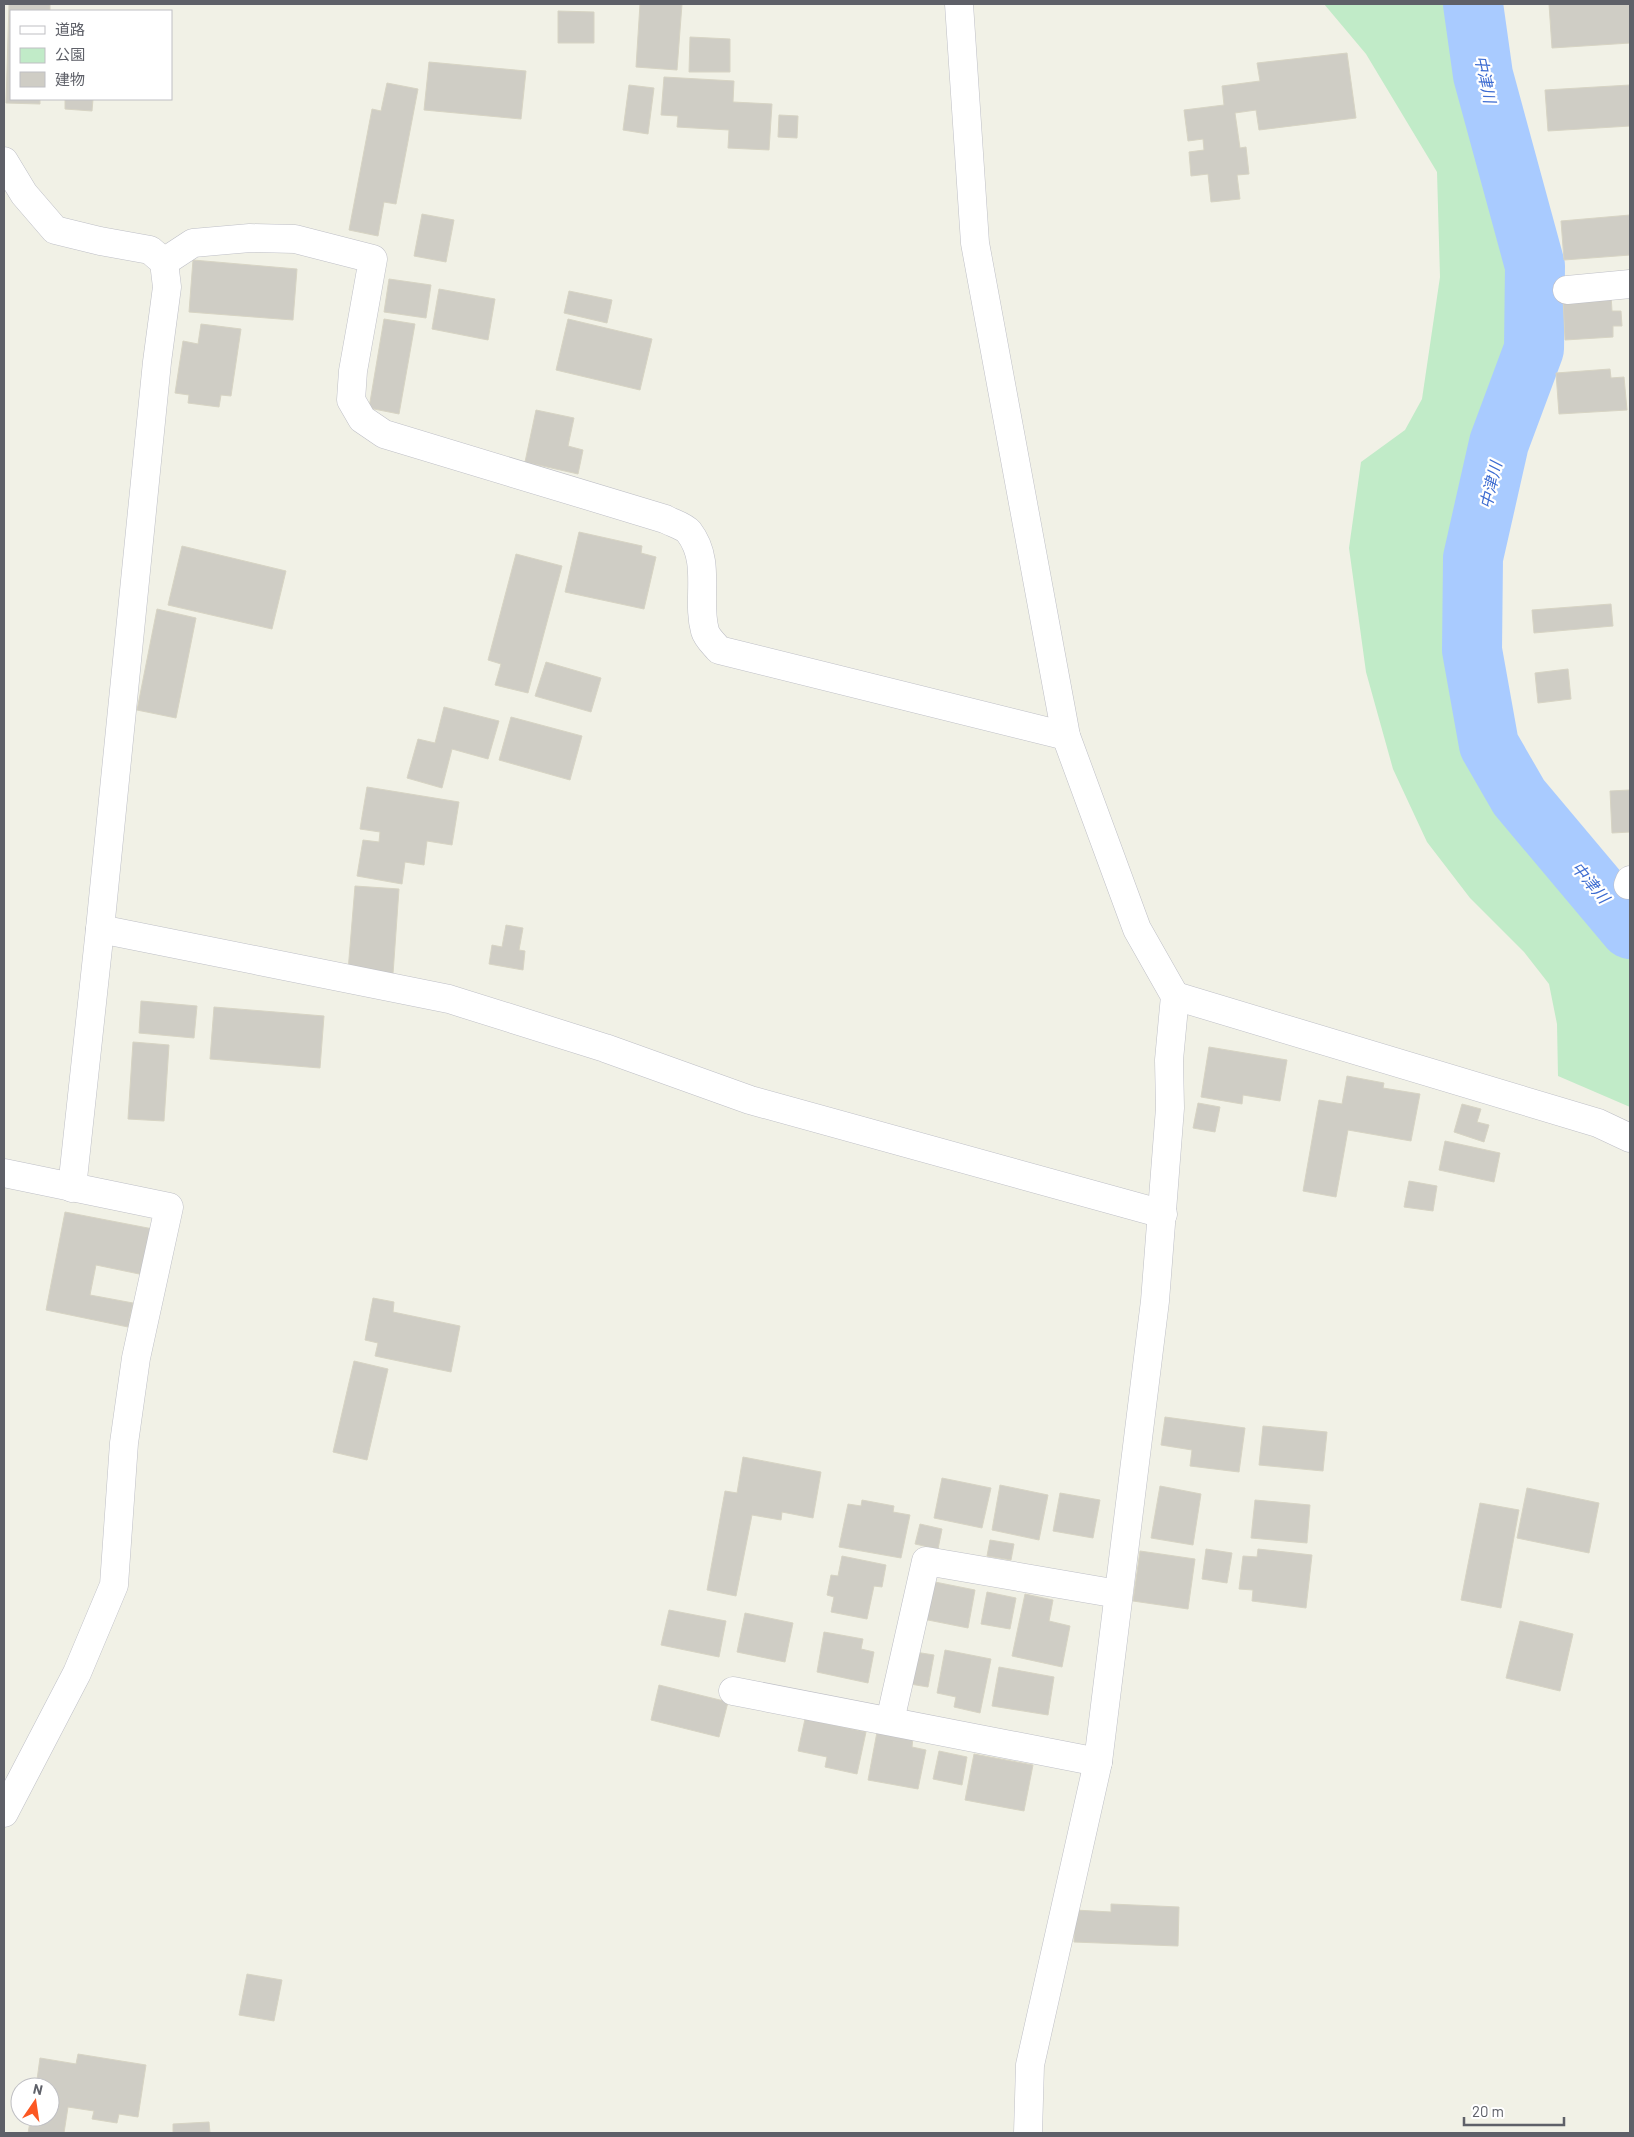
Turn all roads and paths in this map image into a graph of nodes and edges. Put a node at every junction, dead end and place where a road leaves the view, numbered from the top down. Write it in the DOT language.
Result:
graph roads {
  1 [pos="958,4"];
  2 [pos="4,162"];
  3 [pos="164,262"];
  4 [pos="1630,284"];
  5 [pos="1567,290"];
  6 [pos="1066,736"];
  7 [pos="100,930"];
  8 [pos="1175,996"];
  9 [pos="1630,1138"];
  10 [pos="4,1173"];
  11 [pos="72,1188"];
  12 [pos="1163,1214"];
  13 [pos="1118,1594"];
  14 [pos="732,1690"];
  15 [pos="890,1721"];
  16 [pos="1098,1762"];
  17 [pos="4,1813"];
  18 [pos="1028,2133"];
  1 -- 6 [label="street"];
  2 -- 3 [label="street"];
  3 -- 6 [label="street"];
  3 -- 7 [label="street"];
  4 -- 5 [label="street"];
  6 -- 8 [label="street"];
  7 -- 11 [label="street"];
  7 -- 12 [label="street"];
  8 -- 9 [label="street"];
  8 -- 12 [label="street"];
  10 -- 11 [label="street"];
  11 -- 17 [label="street"];
  12 -- 13 [label="street"];
  13 -- 15 [label="street"];
  13 -- 16 [label="street"];
  14 -- 15 [label="street"];
  15 -- 16 [label="street"];
  16 -- 18 [label="street"];
}
